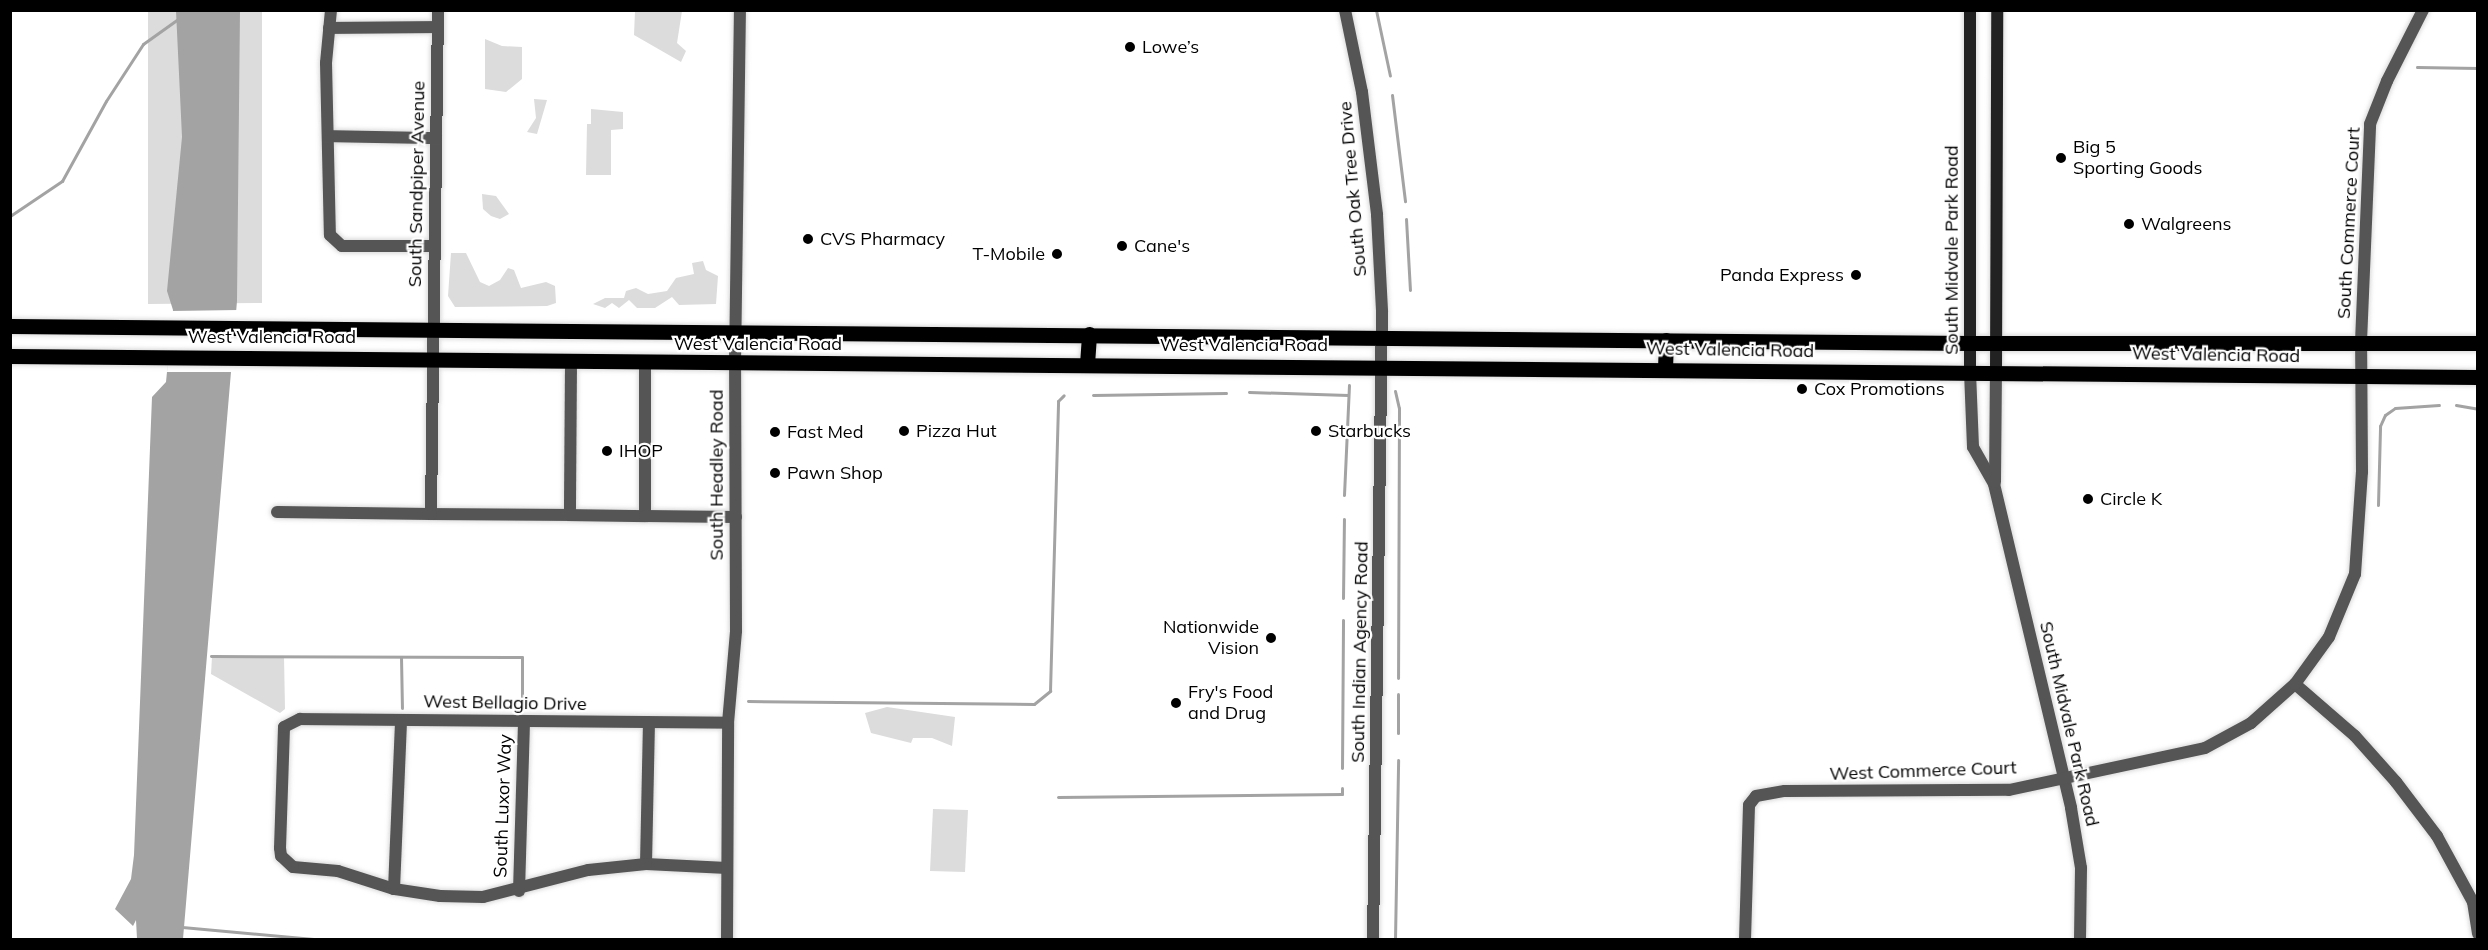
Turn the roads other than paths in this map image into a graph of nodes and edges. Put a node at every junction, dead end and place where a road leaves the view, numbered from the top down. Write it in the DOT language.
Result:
graph roads {
  1 [pos="330,10"];
  2 [pos="438,10"];
  3 [pos="740,10"];
  4 [pos="1345,10"];
  5 [pos="1970,10"];
  6 [pos="1997,10"];
  7 [pos="2423,10"];
  8 [pos="437,27"];
  9 [pos="329,28"];
  10 [pos="328,136"];
  11 [pos="436,138"];
  12 [pos="433,246"];
  13 [pos="10,326"];
  14 [pos="435,328"];
  15 [pos="735,331"];
  16 [pos="1089,334"];
  17 [pos="1380,336"];
  18 [pos="1666,340"];
  19 [pos="2361,342"];
  20 [pos="1971,343"];
  21 [pos="2478,343"];
  22 [pos="1997,344"];
  23 [pos="10,356"];
  24 [pos="431,358"];
  25 [pos="571,361"];
  26 [pos="645,362"];
  27 [pos="735,364"];
  28 [pos="1087,364"];
  29 [pos="1380,365"];
  30 [pos="1665,369"];
  31 [pos="1970,372"];
  32 [pos="1996,372"];
  33 [pos="2361,377"];
  34 [pos="2478,377"];
  35 [pos="1994,483"];
  36 [pos="277,512"];
  37 [pos="431,514"];
  38 [pos="570,515"];
  39 [pos="645,516"];
  40 [pos="736,517"];
  41 [pos="2295,684"];
  42 [pos="401,720"];
  43 [pos="524,721"];
  44 [pos="649,723"];
  45 [pos="728,723"];
  46 [pos="2063,778"];
  47 [pos="646,864"];
  48 [pos="727,867"];
  49 [pos="394,889"];
  50 [pos="519,891"];
  51 [pos="2478,934"];
  52 [pos="728,939"];
  53 [pos="1373,939"];
  54 [pos="1745,939"];
  55 [pos="2080,939"];
  1 -- 9 [label="street"];
  2 -- 8 [label="street, South Sandpiper Avenue"];
  3 -- 15 [label="street, South Headley Road"];
  4 -- 17 [label="street, South Oak Tree Drive"];
  5 -- 20 [label="main road, South Midvale Park Road"];
  6 -- 22 [label="main road, South Midvale Park Road"];
  7 -- 19 [label="street, South Commerce Court"];
  8 -- 9 [label="street"];
  8 -- 11 [label="street, South Sandpiper Avenue"];
  9 -- 10 [label="street"];
  10 -- 11 [label="street"];
  10 -- 12 [label="street"];
  11 -- 12 [label="street, South Sandpiper Avenue"];
  12 -- 14 [label="street, South Sandpiper Avenue"];
  13 -- 14 [label="main road, West Valencia Road"];
  14 -- 15 [label="main road, West Valencia Road"];
  14 -- 24 [label="street, South Sandpiper Avenue"];
  15 -- 16 [label="main road, West Valencia Road"];
  15 -- 27 [label="street, South Headley Road"];
  16 -- 17 [label="main road, West Valencia Road"];
  16 -- 28 [label="main road"];
  17 -- 18 [label="main road, West Valencia Road"];
  17 -- 29 [label="street, South Oak Tree Drive"];
  18 -- 20 [label="main road, West Valencia Road"];
  18 -- 30 [label="main road"];
  19 -- 21 [label="main road, West Valencia Road"];
  19 -- 22 [label="main road, West Valencia Road"];
  19 -- 33 [label="street, South Commerce Court"];
  20 -- 22 [label="main road, West Valencia Road"];
  20 -- 31 [label="main road, South Midvale Park Road"];
  22 -- 32 [label="main road, South Midvale Park Road"];
  23 -- 24 [label="main road, West Valencia Road"];
  24 -- 25 [label="main road, West Valencia Road"];
  24 -- 37 [label="street, South Sandpiper Avenue"];
  25 -- 26 [label="main road, West Valencia Road"];
  25 -- 38 [label="street"];
  26 -- 27 [label="main road, West Valencia Road"];
  26 -- 39 [label="street"];
  27 -- 28 [label="main road, West Valencia Road"];
  27 -- 40 [label="street, South Headley Road"];
  28 -- 29 [label="main road, West Valencia Road"];
  29 -- 30 [label="main road, West Valencia Road"];
  29 -- 53 [label="street, South Indian Agency Road"];
  30 -- 31 [label="main road, West Valencia Road"];
  31 -- 32 [label="main road, West Valencia Road"];
  31 -- 35 [label="street, South Midvale Park Road"];
  32 -- 33 [label="main road, West Valencia Road"];
  32 -- 35 [label="street, South Midvale Park Road"];
  33 -- 34 [label="main road, West Valencia Road"];
  33 -- 41 [label="street, West Commerce Court"];
  35 -- 46 [label="street, South Midvale Park Road"];
  36 -- 37 [label="street"];
  37 -- 38 [label="street"];
  38 -- 39 [label="street"];
  39 -- 40 [label="street"];
  40 -- 45 [label="street, South Headley Road"];
  41 -- 46 [label="street, West Commerce Court"];
  41 -- 51 [label="street"];
  42 -- 43 [label="street, West Bellagio Drive"];
  42 -- 49 [label="street"];
  42 -- 49 [label="street, West Bellagio Drive"];
  43 -- 44 [label="street, West Bellagio Drive"];
  43 -- 50 [label="street, South Luxor Way"];
  44 -- 45 [label="street, West Bellagio Drive"];
  44 -- 47 [label="street"];
  45 -- 48 [label="street, South Headley Road"];
  46 -- 54 [label="street, West Commerce Court"];
  46 -- 55 [label="street, South Midvale Park Road"];
  47 -- 48 [label="street"];
  47 -- 50 [label="street"];
  48 -- 52 [label="street, South Headley Road"];
  49 -- 50 [label="street"];
}
